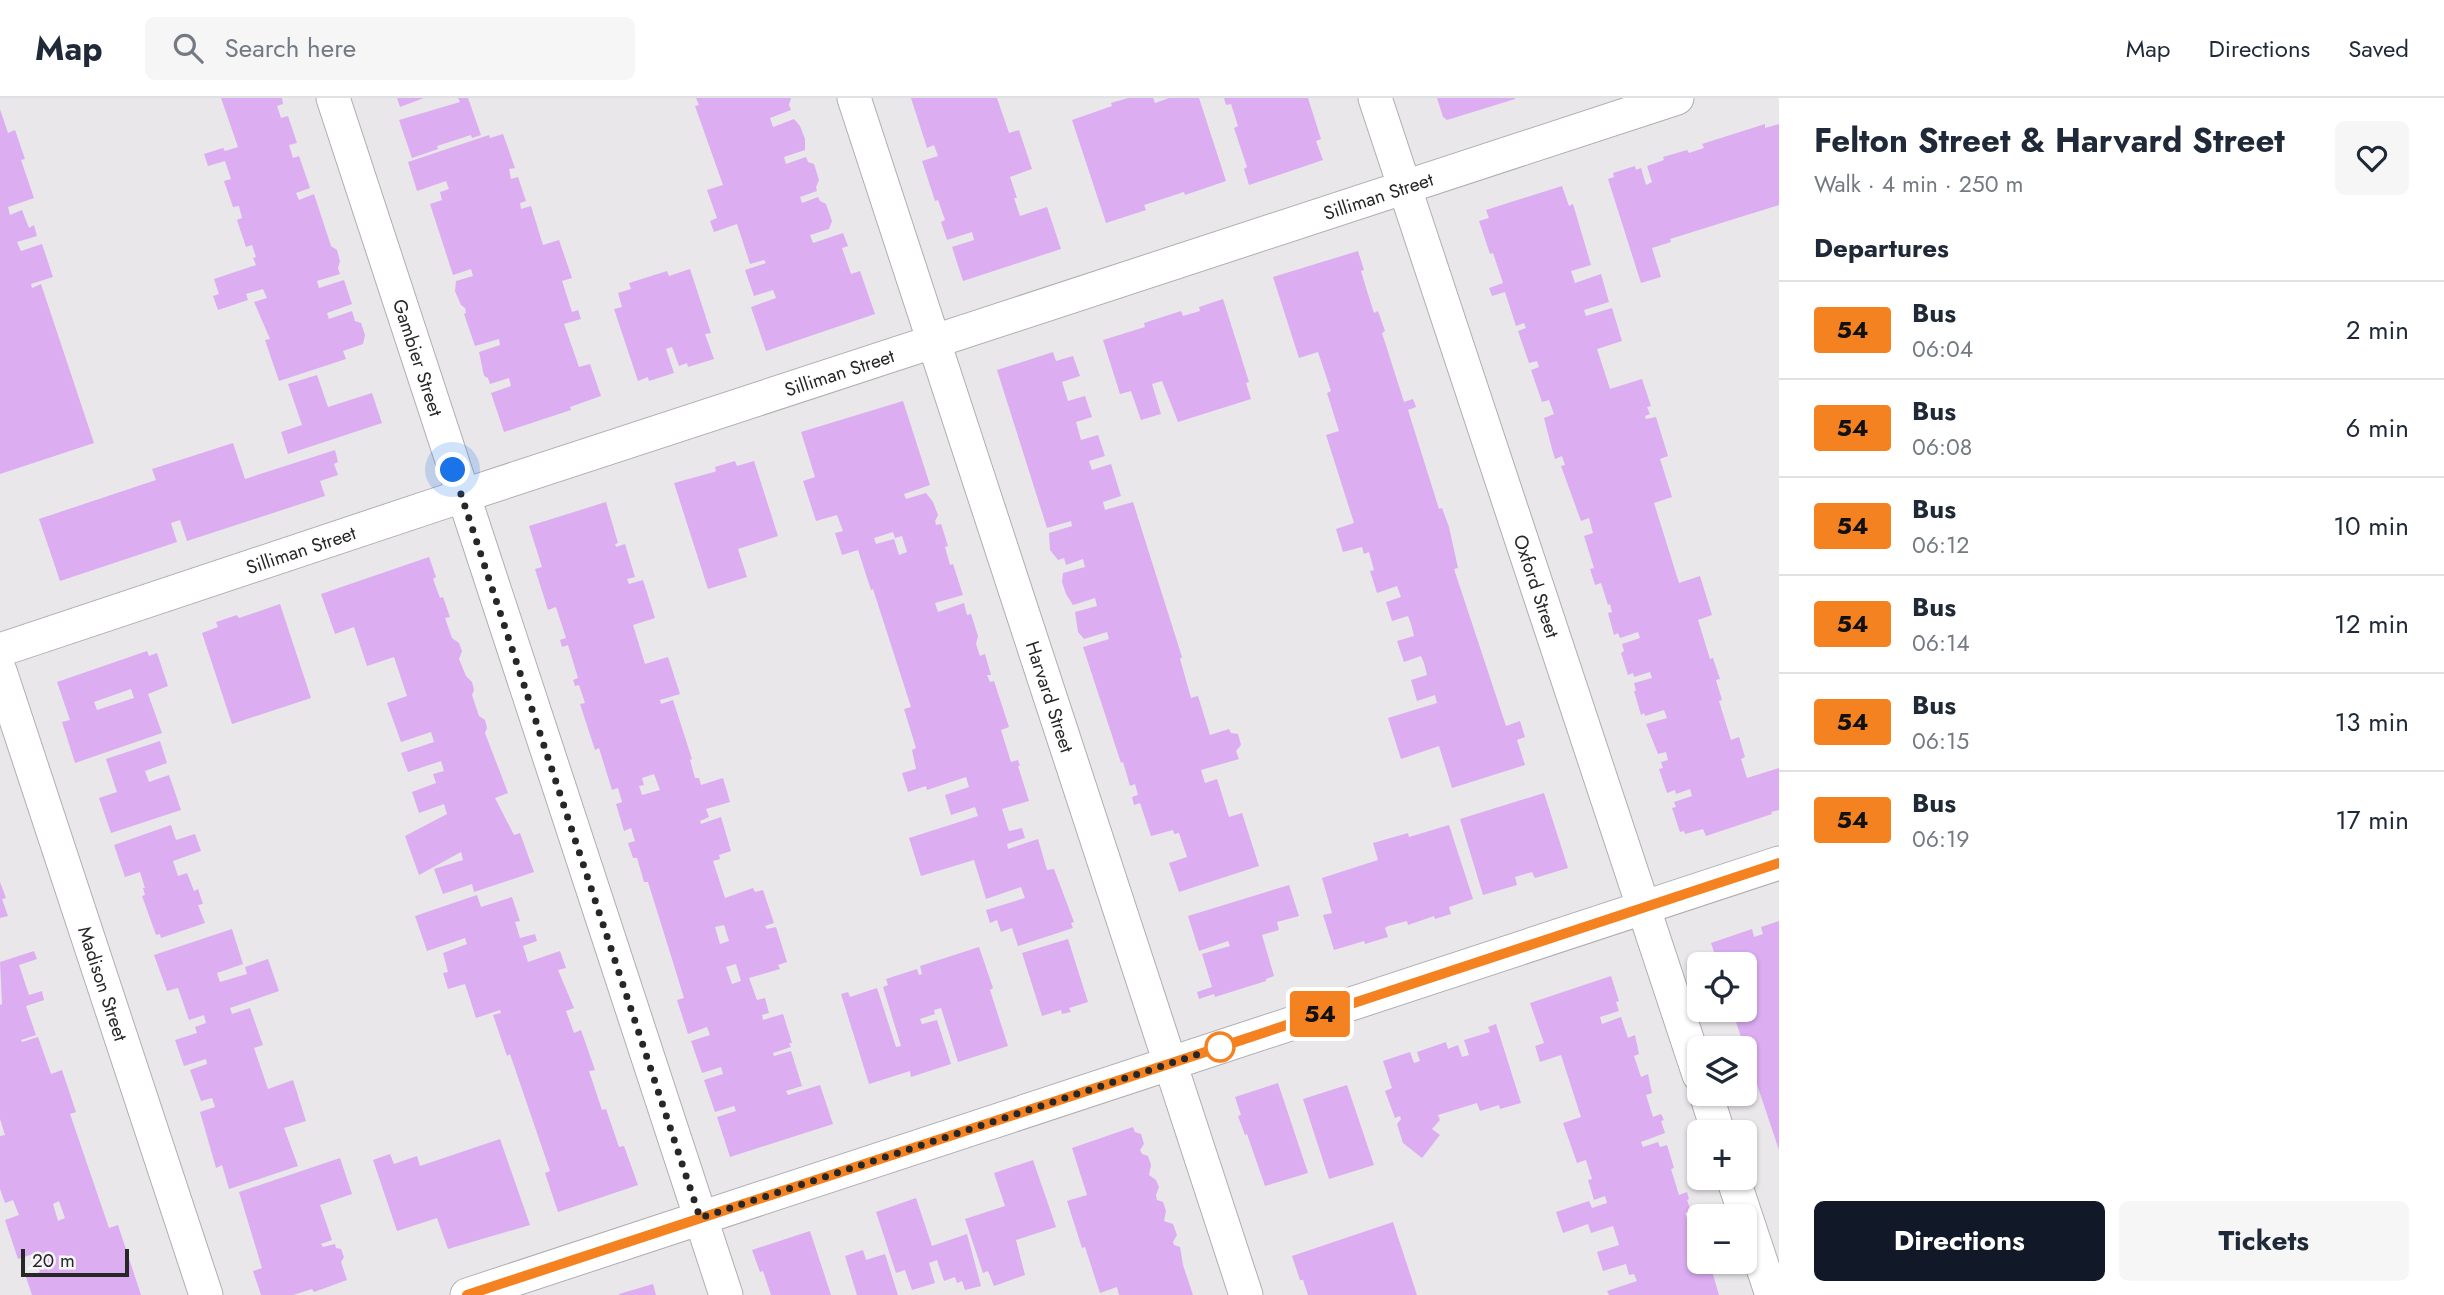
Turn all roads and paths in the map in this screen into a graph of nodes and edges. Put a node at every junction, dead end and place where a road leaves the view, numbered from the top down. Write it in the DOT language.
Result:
graph roads {
  1 [pos="332,98"];
  2 [pos="854,98"];
  3 [pos="1375,98"];
  4 [pos="1677,98"];
  5 [pos="1405,186"];
  6 [pos="934,341"];
  7 [pos="462,496"];
  8 [pos="0,650"];
  9 [pos="0,671"];
  10 [pos="1779,863"];
  11 [pos="1644,908"];
  12 [pos="1687,1039"];
  13 [pos="1169,1064"];
  14 [pos="1737,1190"];
  15 [pos="700,1218"];
  16 [pos="206,1295"];
  17 [pos="467,1295"];
  18 [pos="726,1295"];
  19 [pos="1246,1295"];
  20 [pos="1772,1295"];
  1 -- 7 [label="street, Gambier Street"];
  2 -- 6 [label="street, Harvard Street"];
  3 -- 5 [label="street, Oxford Street"];
  4 -- 5 [label="street, Silliman Street"];
  5 -- 6 [label="street, Silliman Street"];
  5 -- 11 [label="street, Oxford Street"];
  6 -- 7 [label="street, Silliman Street"];
  6 -- 13 [label="street, Harvard Street"];
  7 -- 8 [label="street, Silliman Street"];
  7 -- 15 [label="street, Gambier Street"];
  9 -- 16 [label="street, Madison Street"];
  10 -- 11 [label="street"];
  11 -- 12 [label="street, Oxford Street"];
  11 -- 13 [label="street"];
  13 -- 15 [label="street"];
  13 -- 19 [label="street, Harvard Street"];
  14 -- 20 [label="street"];
  15 -- 17 [label="street"];
  15 -- 18 [label="street, Gambier Street"];
}
